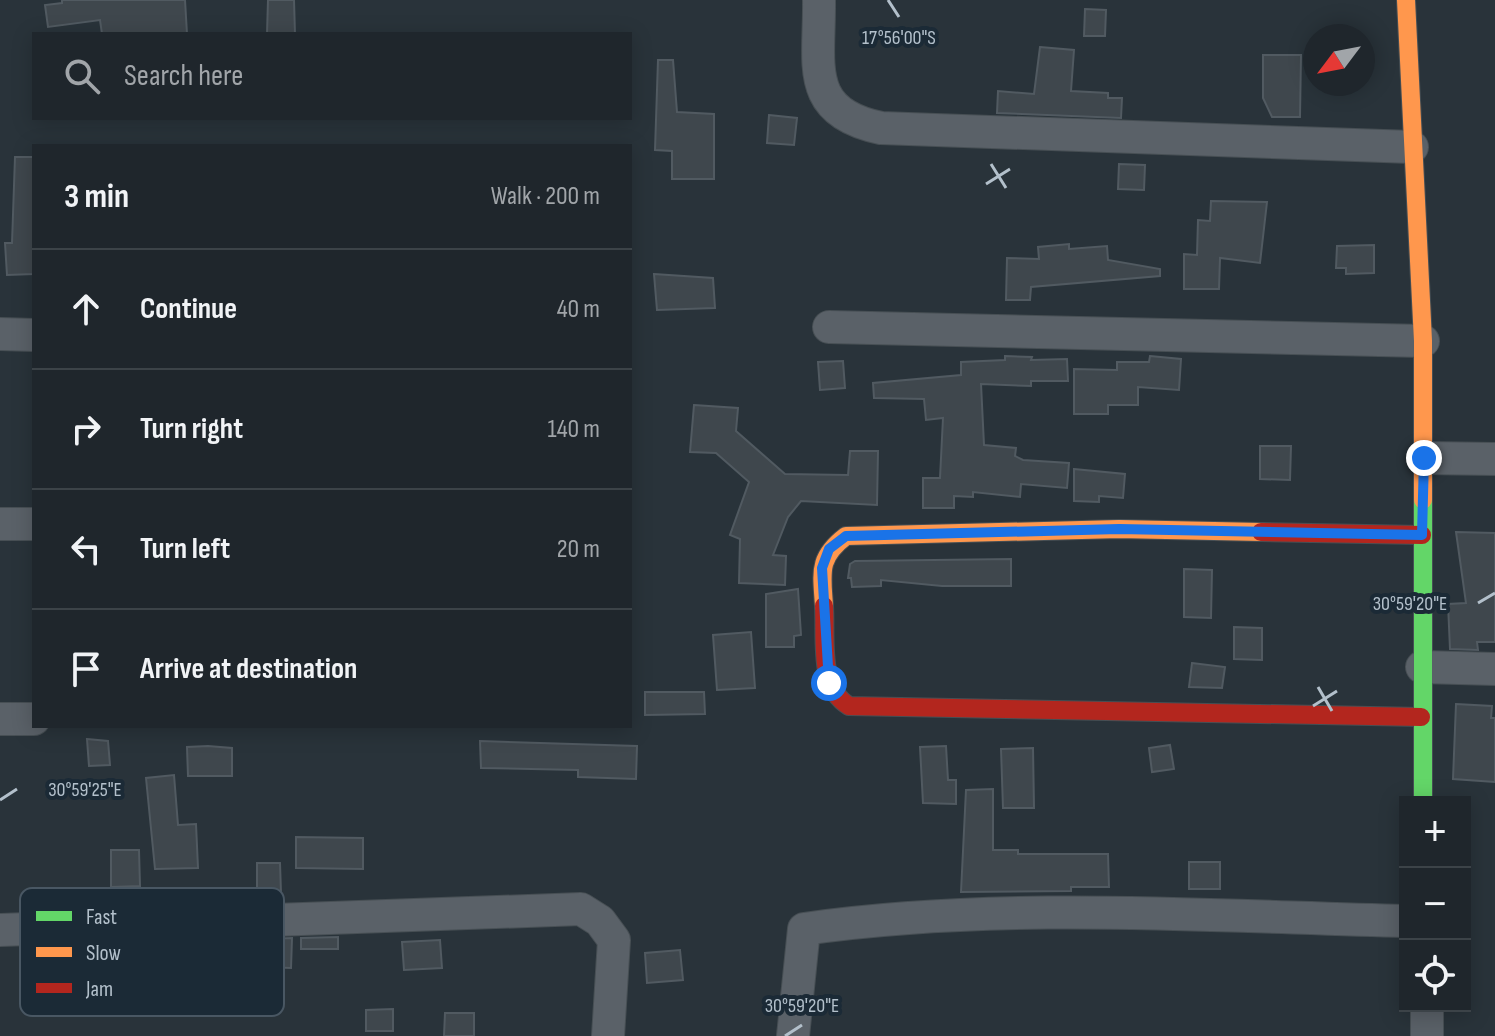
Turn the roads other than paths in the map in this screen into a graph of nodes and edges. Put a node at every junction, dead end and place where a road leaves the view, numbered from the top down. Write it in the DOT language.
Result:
graph roads {
  1 [pos="819,0"];
  2 [pos="1406,0"];
  3 [pos="1412,147"];
  4 [pos="829,327"];
  5 [pos="0,334"];
  6 [pos="32,335"];
  7 [pos="1423,341"];
  8 [pos="1424,458"];
  9 [pos="1495,459"];
  10 [pos="0,524"];
  11 [pos="32,524"];
  12 [pos="1422,535"];
  13 [pos="1422,667"];
  14 [pos="1495,669"];
  15 [pos="1421,717"];
  16 [pos="0,719"];
  17 [pos="32,719"];
  18 [pos="1423,796"];
  19 [pos="284,920"];
  20 [pos="1399,921"];
  21 [pos="20,929"];
  22 [pos="0,930"];
  23 [pos="1427,1012"];
  24 [pos="608,1036"];
  25 [pos="793,1036"];
  26 [pos="1427,1036"];
  1 -- 3 [label="street"];
  2 -- 3 [label="street"];
  3 -- 7 [label="street"];
  4 -- 7 [label="street"];
  5 -- 6 [label="street"];
  7 -- 8 [label="street"];
  8 -- 9 [label="street"];
  8 -- 12 [label="street"];
  10 -- 11 [label="street"];
  12 -- 13 [label="street"];
  12 -- 15 [label="street"];
  13 -- 14 [label="street"];
  13 -- 15 [label="street"];
  15 -- 18 [label="street"];
  16 -- 17 [label="street"];
  19 -- 24 [label="street"];
  20 -- 25 [label="street"];
  21 -- 22 [label="street"];
  23 -- 26 [label="street"];
}
